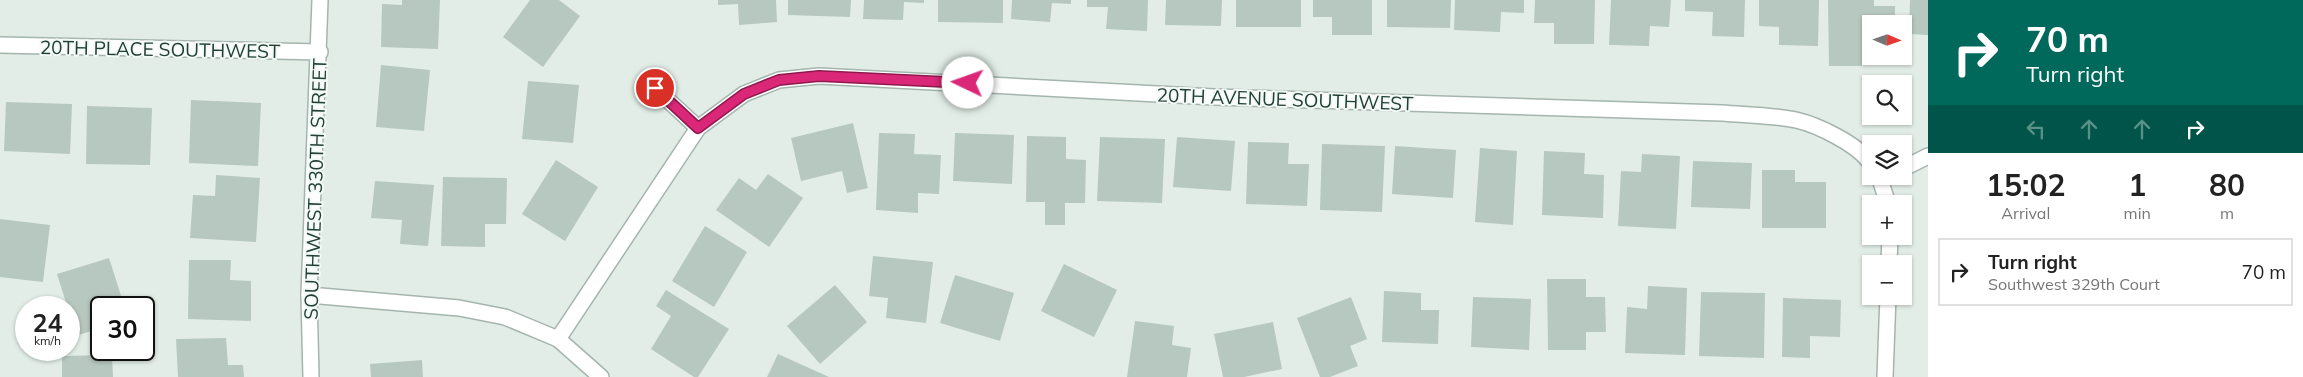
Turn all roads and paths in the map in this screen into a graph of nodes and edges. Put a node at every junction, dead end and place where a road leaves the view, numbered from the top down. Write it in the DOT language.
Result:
graph roads {
  1 [pos="320,0"];
  2 [pos="0,45"];
  3 [pos="320,52"];
  4 [pos="655,88"];
  5 [pos="698,128"];
  6 [pos="1862,152"];
  7 [pos="1928,156"];
  8 [pos="1912,164"];
  9 [pos="309,295"];
  10 [pos="1888,305"];
  11 [pos="558,340"];
  12 [pos="311,377"];
  13 [pos="601,377"];
  14 [pos="1885,377"];
  1 -- 3 [label="street, SOUTHWEST 330TH STREET"];
  2 -- 3 [label="street, 20TH PLACE SOUTHWEST"];
  3 -- 9 [label="street, SOUTHWEST 330TH STREET"];
  4 -- 5 [label="street"];
  5 -- 6 [label="street, 20TH AVENUE SOUTHWEST"];
  5 -- 11 [label="street"];
  7 -- 8 [label="street"];
  9 -- 11 [label="street"];
  9 -- 12 [label="street, SOUTHWEST 330TH STREET"];
  10 -- 14 [label="street"];
  11 -- 13 [label="street"];
}
